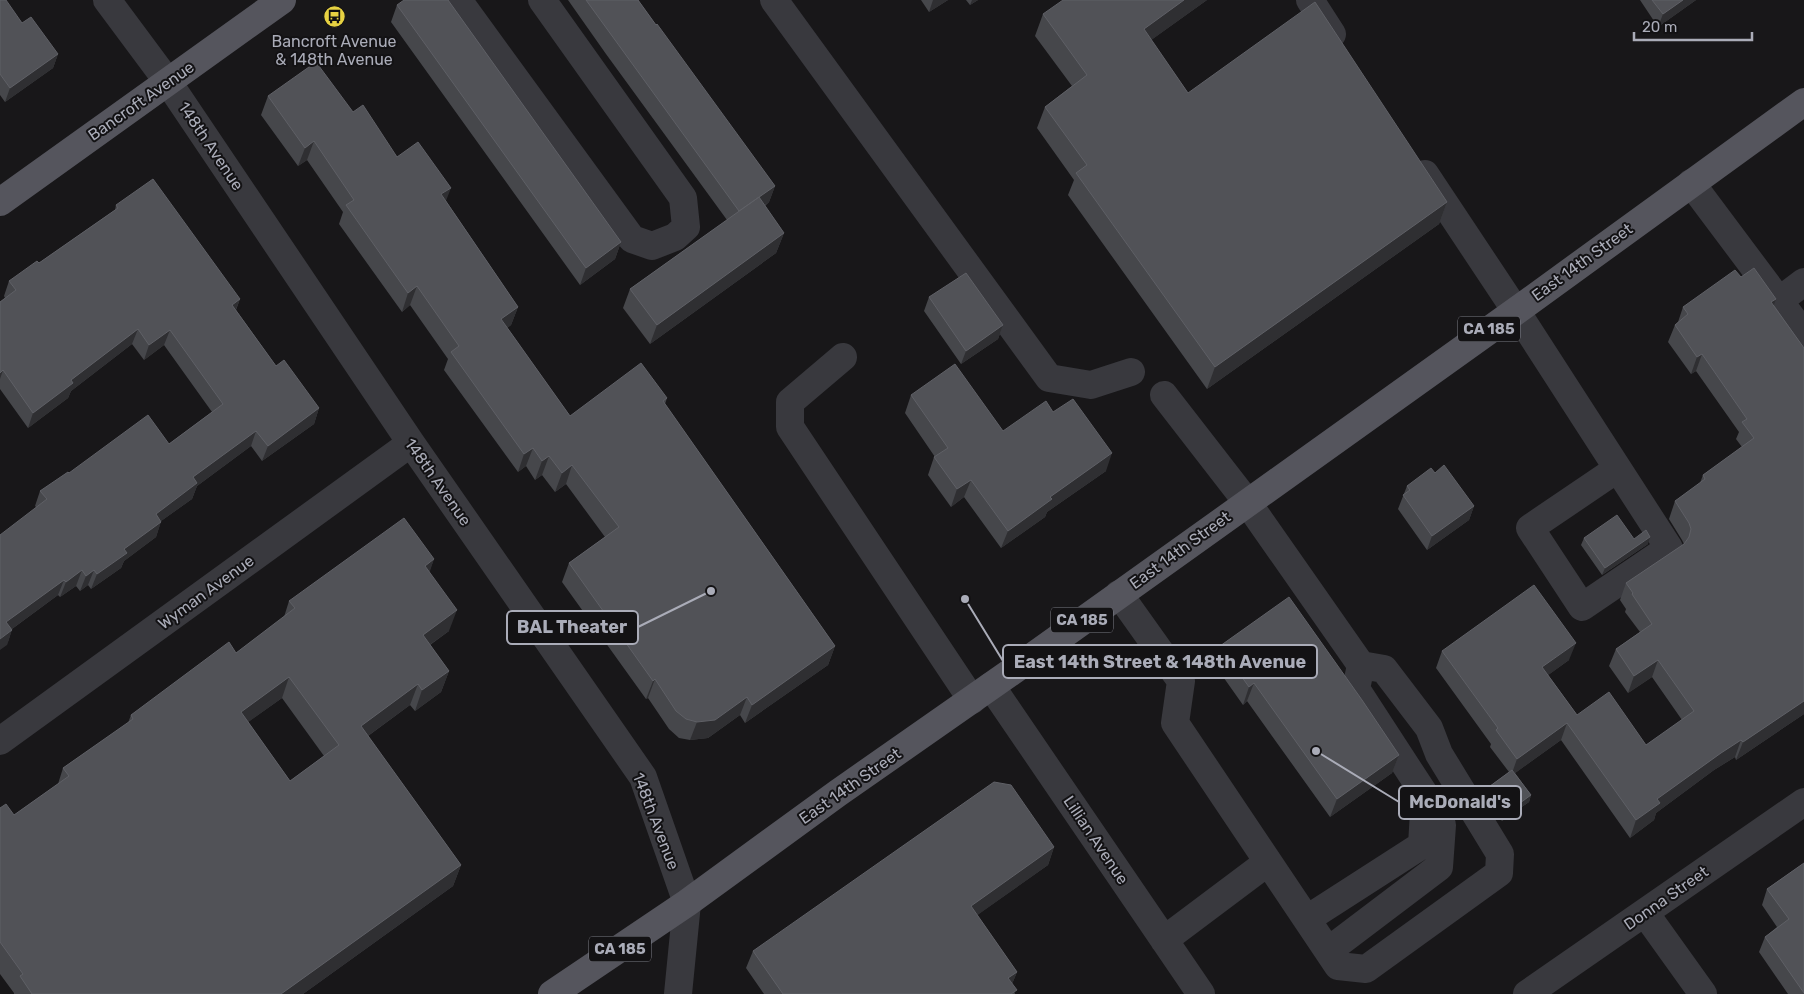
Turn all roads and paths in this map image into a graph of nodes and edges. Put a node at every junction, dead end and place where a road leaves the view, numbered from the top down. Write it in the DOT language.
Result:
graph roads {
  1 [pos="107,0"];
  2 [pos="282,0"];
  3 [pos="458,0"];
  4 [pos="542,0"];
  5 [pos="774,0"];
  6 [pos="1310,0"];
  7 [pos="1348,57"];
  8 [pos="168,82"];
  9 [pos="1804,102"];
  10 [pos="1413,155"];
  11 [pos="1691,183"];
  12 [pos="0,202"];
  13 [pos="1804,282"];
  14 [pos="1780,300"];
  15 [pos="1516,310"];
  16 [pos="1804,334"];
  17 [pos="843,357"];
  18 [pos="1132,372"];
  19 [pos="1164,395"];
  20 [pos="411,443"];
  21 [pos="1617,469"];
  22 [pos="1247,502"];
  23 [pos="1119,594"];
  24 [pos="1361,665"];
  25 [pos="981,693"];
  26 [pos="0,741"];
  27 [pos="1425,795"];
  28 [pos="1804,802"];
  29 [pos="1268,862"];
  30 [pos="687,903"];
  31 [pos="1645,913"];
  32 [pos="1307,919"];
  33 [pos="1164,940"];
  34 [pos="1328,951"];
  35 [pos="552,994"];
  36 [pos="678,994"];
  37 [pos="1201,994"];
  38 [pos="1528,994"];
  39 [pos="1703,994"];
  1 -- 8 [label="street, 148th Avenue"];
  2 -- 8 [label="main road, Bancroft Avenue"];
  3 -- 4 [label="street"];
  5 -- 18 [label="street"];
  6 -- 7 [label="street"];
  8 -- 12 [label="main road, Bancroft Avenue"];
  8 -- 20 [label="street, 148th Avenue"];
  9 -- 11 [label="main road, East 14th Street / CA 185"];
  10 -- 15 [label="street"];
  11 -- 14 [label="street"];
  11 -- 15 [label="main road, East 14th Street / CA 185"];
  13 -- 14 [label="street"];
  14 -- 16 [label="street"];
  15 -- 21 [label="street"];
  15 -- 22 [label="main road, East 14th Street / CA 185"];
  17 -- 25 [label="street, Lillian Avenue"];
  19 -- 22 [label="street"];
  20 -- 26 [label="street, Wyman Avenue"];
  20 -- 30 [label="street, 148th Avenue"];
  21 -- 21 [label="street"];
  22 -- 23 [label="main road, East 14th Street / CA 185"];
  22 -- 24 [label="street"];
  23 -- 25 [label="main road, East 14th Street / CA 185"];
  23 -- 29 [label="street"];
  24 -- 27 [label="street"];
  24 -- 34 [label="street"];
  25 -- 30 [label="main road, East 14th Street / CA 185"];
  25 -- 33 [label="street, Lillian Avenue"];
  27 -- 32 [label="street"];
  27 -- 34 [label="street"];
  28 -- 31 [label="street, Donna Street"];
  29 -- 32 [label="street"];
  29 -- 33 [label="street"];
  30 -- 35 [label="main road, East 14th Street / CA 185"];
  30 -- 36 [label="street, 148th Avenue"];
  31 -- 38 [label="street, Donna Street"];
  31 -- 39 [label="street"];
  32 -- 34 [label="street"];
  33 -- 37 [label="street, Lillian Avenue"];
}
